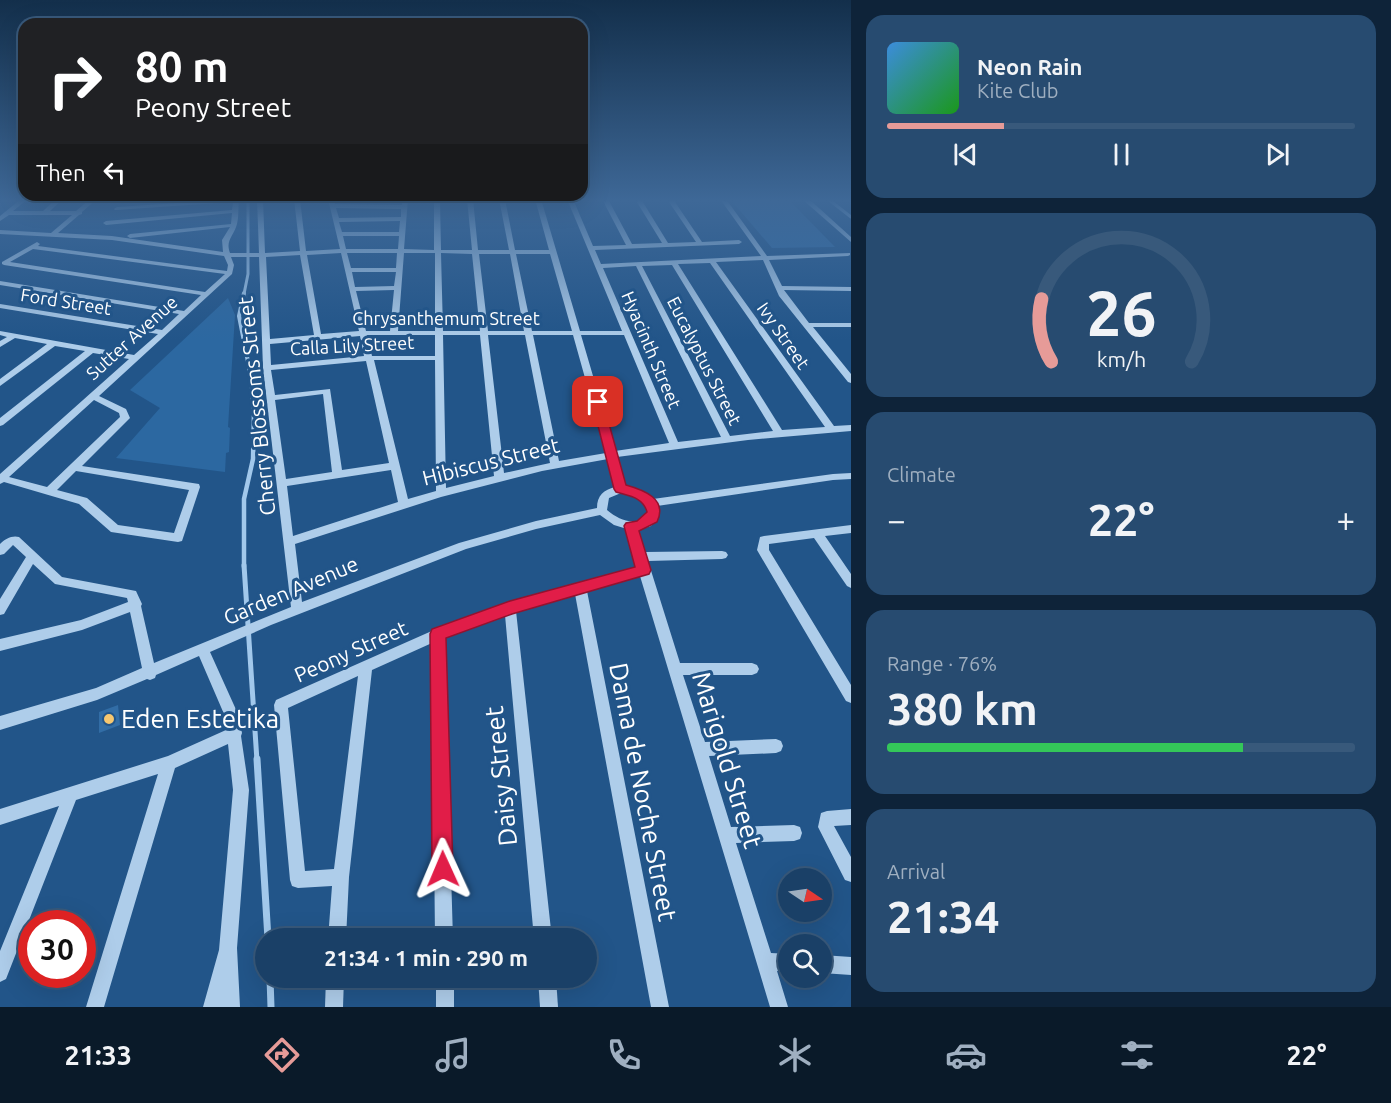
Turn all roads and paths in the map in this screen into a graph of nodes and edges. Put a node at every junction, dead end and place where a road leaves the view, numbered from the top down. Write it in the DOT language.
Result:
graph roads {
  1 [pos="34,246"];
  2 [pos="166,246"];
  3 [pos="226,246"];
  4 [pos="260,246"];
  5 [pos="302,246"];
  6 [pos="341,246"];
  7 [pos="401,246"];
  8 [pos="438,246"];
  9 [pos="474,246"];
  10 [pos="512,246"];
  11 [pos="551,246"];
  12 [pos="648,246"];
  13 [pos="758,246"];
  14 [pos="630,247"];
  15 [pos="851,247"];
  16 [pos="31,248"];
  17 [pos="592,248"];
  18 [pos="342,250"];
  19 [pos="400,251"];
  20 [pos="303,252"];
  21 [pos="438,252"];
  22 [pos="475,252"];
  23 [pos="513,252"];
  24 [pos="553,252"];
  25 [pos="227,255"];
  26 [pos="850,255"];
  27 [pos="260,256"];
  28 [pos="765,258"];
  29 [pos="712,261"];
  30 [pos="674,263"];
  31 [pos="2,264"];
  32 [pos="638,264"];
  33 [pos="600,266"];
  34 [pos="347,270"];
  35 [pos="399,270"];
  36 [pos="230,273"];
  37 [pos="0,283"];
  38 [pos="398,288"];
  39 [pos="780,288"];
  40 [pos="352,289"];
  41 [pos="851,289"];
  42 [pos="206,294"];
  43 [pos="0,306"];
  44 [pos="184,313"];
  45 [pos="806,325"];
  46 [pos="851,325"];
  47 [pos="163,332"];
  48 [pos="0,333"];
  49 [pos="363,333"];
  50 [pos="394,333"];
  51 [pos="577,333"];
  52 [pos="628,333"];
  53 [pos="438,334"];
  54 [pos="484,334"];
  55 [pos="530,334"];
  56 [pos="13,336"];
  57 [pos="318,337"];
  58 [pos="265,342"];
  59 [pos="53,343"];
  60 [pos="0,345"];
  61 [pos="90,350"];
  62 [pos="135,358"];
  63 [pos="369,358"];
  64 [pos="439,358"];
  65 [pos="267,368"];
  66 [pos="847,370"];
  67 [pos="851,380"];
  68 [pos="0,382"];
  69 [pos="93,396"];
  70 [pos="272,398"];
  71 [pos="0,423"];
  72 [pos="851,428"];
  73 [pos="831,429"];
  74 [pos="779,433"];
  75 [pos="727,439"];
  76 [pos="675,446"];
  77 [pos="613,454"];
  78 [pos="555,465"];
  79 [pos="394,466"];
  80 [pos="76,468"];
  81 [pos="337,474"];
  82 [pos="851,476"];
  83 [pos="499,478"];
  84 [pos="0,479"];
  85 [pos="280,483"];
  86 [pos="621,489"];
  87 [pos="50,491"];
  88 [pos="441,493"];
  89 [pos="652,503"];
  90 [pos="404,505"];
  91 [pos="602,511"];
  92 [pos="631,526"];
  93 [pos="851,529"];
  94 [pos="817,533"];
  95 [pos="289,542"];
  96 [pos="0,551"];
  97 [pos="33,555"];
  98 [pos="722,555"];
  99 [pos="642,563"];
  100 [pos="851,583"];
  101 [pos="580,587"];
  102 [pos="136,604"];
  103 [pos="510,608"];
  104 [pos="297,609"];
  105 [pos="0,610"];
  106 [pos="438,634"];
  107 [pos="0,645"];
  108 [pos="203,651"];
  109 [pos="366,666"];
  110 [pos="674,669"];
  111 [pos="752,669"];
  112 [pos="150,674"];
  113 [pos="851,696"];
  114 [pos="0,723"];
  115 [pos="235,733"];
  116 [pos="776,746"];
  117 [pos="699,749"];
  118 [pos="168,763"];
  119 [pos="71,794"];
  120 [pos="0,817"];
  121 [pos="851,817"];
  122 [pos="794,833"];
  123 [pos="725,835"];
  124 [pos="851,874"];
  125 [pos="340,878"];
  126 [pos="338,928"];
  127 [pos="444,928"];
  128 [pos="542,928"];
  129 [pos="228,948"];
  130 [pos="765,962"];
  131 [pos="778,963"];
  132 [pos="832,965"];
  133 [pos="851,966"];
  134 [pos="0,973"];
  135 [pos="335,988"];
  136 [pos="445,988"];
  137 [pos="548,988"];
  138 [pos="95,1007"];
  139 [pos="212,1007"];
  140 [pos="231,1007"];
  141 [pos="334,1007"];
  142 [pos="445,1007"];
  143 [pos="549,1007"];
  144 [pos="660,1007"];
  145 [pos="778,1007"];
  1 -- 16 [label="street"];
  2 -- 25 [label="street"];
  3 -- 25 [label="street"];
  4 -- 27 [label="street, Cherry Blossoms Street"];
  5 -- 20 [label="street"];
  6 -- 18 [label="street"];
  7 -- 19 [label="street"];
  8 -- 21 [label="street"];
  9 -- 22 [label="street"];
  10 -- 23 [label="street"];
  11 -- 24 [label="street"];
  12 -- 14 [label="street"];
  13 -- 28 [label="street"];
  14 -- 17 [label="street"];
  15 -- 26 [label="street"];
  16 -- 31 [label="street"];
  16 -- 36 [label="street"];
  17 -- 33 [label="street, Hyacinth Street"];
  18 -- 19 [label="street"];
  18 -- 20 [label="street"];
  18 -- 34 [label="street"];
  19 -- 21 [label="street"];
  19 -- 35 [label="street"];
  20 -- 27 [label="street"];
  20 -- 57 [label="street"];
  21 -- 22 [label="street"];
  21 -- 53 [label="street"];
  22 -- 23 [label="street"];
  22 -- 54 [label="street"];
  23 -- 24 [label="street"];
  23 -- 55 [label="street"];
  24 -- 51 [label="street"];
  25 -- 27 [label="street"];
  25 -- 36 [label="street"];
  26 -- 28 [label="street"];
  27 -- 58 [label="street, Cherry Blossoms Street"];
  28 -- 29 [label="street"];
  28 -- 39 [label="street"];
  29 -- 30 [label="street"];
  29 -- 73 [label="street, Ivy Street"];
  30 -- 32 [label="street"];
  30 -- 74 [label="street"];
  31 -- 42 [label="street"];
  32 -- 33 [label="street"];
  32 -- 75 [label="street, Eucalyptus Street"];
  33 -- 52 [label="street, Hyacinth Street"];
  34 -- 35 [label="street"];
  34 -- 40 [label="street"];
  35 -- 38 [label="street"];
  36 -- 42 [label="street, Sutter Avenue"];
  37 -- 44 [label="street"];
  38 -- 40 [label="street"];
  38 -- 50 [label="street"];
  39 -- 41 [label="street"];
  39 -- 45 [label="street"];
  40 -- 49 [label="street"];
  42 -- 44 [label="street, Sutter Avenue"];
  43 -- 47 [label="street, Ford Street"];
  44 -- 47 [label="street, Sutter Avenue"];
  45 -- 46 [label="street"];
  45 -- 66 [label="street"];
  47 -- 62 [label="street, Sutter Avenue"];
  48 -- 56 [label="street"];
  49 -- 50 [label="street, Chrysanthemum Street"];
  49 -- 57 [label="street, Chrysanthemum Street"];
  49 -- 63 [label="street"];
  50 -- 53 [label="street, Chrysanthemum Street"];
  51 -- 52 [label="street, Chrysanthemum Street"];
  51 -- 55 [label="street, Chrysanthemum Street"];
  51 -- 77 [label="street"];
  52 -- 76 [label="street, Hyacinth Street"];
  53 -- 54 [label="street, Chrysanthemum Street"];
  53 -- 64 [label="street"];
  54 -- 55 [label="street, Chrysanthemum Street"];
  54 -- 83 [label="street"];
  55 -- 78 [label="street"];
  56 -- 59 [label="street"];
  56 -- 60 [label="street"];
  57 -- 58 [label="street, Chrysanthemum Street"];
  58 -- 65 [label="street, Cherry Blossoms Street"];
  59 -- 61 [label="street"];
  59 -- 68 [label="street"];
  61 -- 62 [label="street"];
  61 -- 71 [label="street"];
  62 -- 69 [label="street, Sutter Avenue"];
  63 -- 64 [label="street, Calla Lily Street"];
  63 -- 65 [label="street, Calla Lily Street"];
  63 -- 79 [label="street"];
  64 -- 88 [label="street"];
  65 -- 70 [label="street, Cherry Blossoms Street"];
  66 -- 67 [label="street"];
  69 -- 80 [label="street"];
  69 -- 84 [label="street, Sutter Avenue"];
  70 -- 81 [label="street"];
  70 -- 85 [label="street, Cherry Blossoms Street"];
  72 -- 73 [label="street, Hibiscus Street"];
  73 -- 74 [label="street, Hibiscus Street"];
  74 -- 75 [label="street, Hibiscus Street"];
  75 -- 76 [label="street, Hibiscus Street"];
  76 -- 77 [label="street, Hibiscus Street"];
  77 -- 78 [label="street, Hibiscus Street"];
  77 -- 86 [label="street"];
  78 -- 83 [label="street, Hibiscus Street"];
  79 -- 81 [label="street"];
  79 -- 90 [label="street"];
  80 -- 87 [label="street"];
  80 -- 87 [label="street"];
  81 -- 85 [label="street"];
  82 -- 89 [label="street"];
  83 -- 88 [label="street, Hibiscus Street"];
  84 -- 87 [label="street"];
  85 -- 95 [label="street, Cherry Blossoms Street"];
  86 -- 89 [label="street"];
  86 -- 91 [label="street"];
  88 -- 90 [label="street, Hibiscus Street"];
  89 -- 92 [label="street"];
  90 -- 95 [label="street, Hibiscus Street"];
  91 -- 92 [label="street"];
  91 -- 104 [label="street, Garden Avenue"];
  92 -- 99 [label="street, Marigold Street"];
  93 -- 94 [label="street"];
  94 -- 100 [label="street"];
  94 -- 113 [label="street"];
  95 -- 104 [label="street, Cherry Blossoms Street"];
  96 -- 97 [label="street"];
  97 -- 102 [label="street"];
  97 -- 105 [label="street"];
  98 -- 99 [label="street, Peony Street"];
  99 -- 101 [label="street, Peony Street"];
  99 -- 110 [label="street, Marigold Street"];
  101 -- 103 [label="street, Peony Street"];
  101 -- 144 [label="street, Dama de Noche Street"];
  102 -- 107 [label="street"];
  102 -- 112 [label="street"];
  103 -- 106 [label="street, Peony Street"];
  103 -- 128 [label="street, Daisy Street"];
  104 -- 108 [label="street, Garden Avenue"];
  106 -- 109 [label="street, Peony Street"];
  106 -- 127 [label="street"];
  108 -- 112 [label="street, Garden Avenue"];
  108 -- 115 [label="street"];
  109 -- 125 [label="street"];
  109 -- 125 [label="street, Peony Street"];
  110 -- 111 [label="street"];
  110 -- 117 [label="street, Marigold Street"];
  112 -- 114 [label="street, Garden Avenue"];
  115 -- 118 [label="street"];
  115 -- 129 [label="street"];
  116 -- 117 [label="street"];
  117 -- 123 [label="street, Marigold Street"];
  118 -- 119 [label="street"];
  118 -- 138 [label="street"];
  119 -- 120 [label="street"];
  119 -- 134 [label="street"];
  121 -- 124 [label="street"];
  122 -- 123 [label="street"];
  123 -- 130 [label="street, Marigold Street"];
  125 -- 126 [label="street"];
  129 -- 139 [label="street"];
  129 -- 140 [label="street"];
  130 -- 131 [label="street"];
  130 -- 145 [label="street, Marigold Street"];
  132 -- 133 [label="street"];
  135 -- 141 [label="street"];
  136 -- 142 [label="street"];
  137 -- 143 [label="street"];
}
